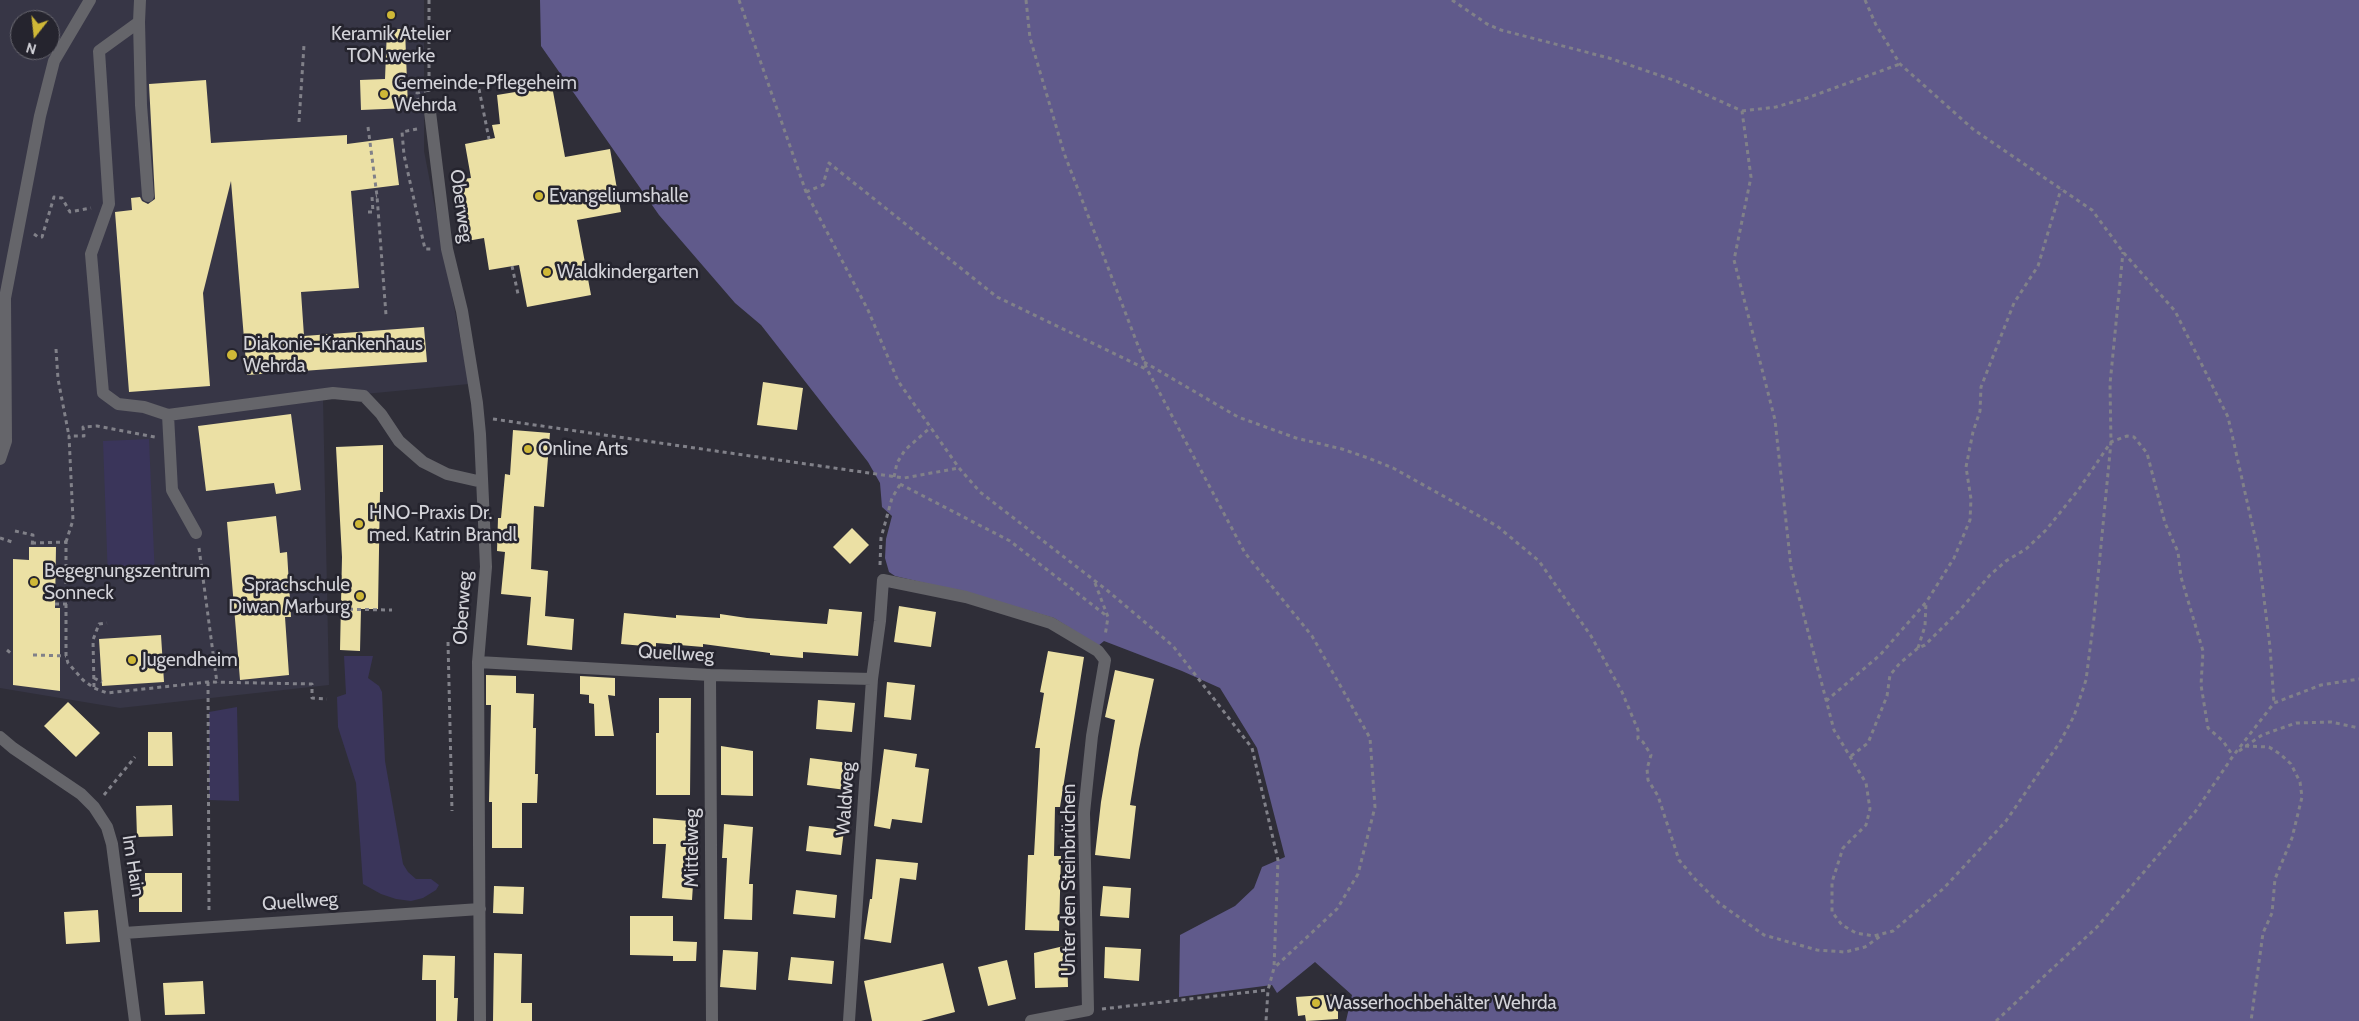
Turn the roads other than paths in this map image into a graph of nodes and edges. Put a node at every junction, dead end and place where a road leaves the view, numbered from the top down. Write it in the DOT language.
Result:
graph roads {
  1 [pos="90,0"];
  2 [pos="140,0"];
  3 [pos="139,22"];
  4 [pos="430,112"];
  5 [pos="148,196"];
  6 [pos="168,415"];
  7 [pos="0,459"];
  8 [pos="482,482"];
  9 [pos="196,532"];
  10 [pos="883,580"];
  11 [pos="478,662"];
  12 [pos="710,675"];
  13 [pos="872,679"];
  14 [pos="0,737"];
  15 [pos="480,909"];
  16 [pos="124,933"];
  17 [pos="1049,1019"];
  18 [pos="135,1021"];
  19 [pos="480,1021"];
  20 [pos="712,1021"];
  21 [pos="849,1021"];
  22 [pos="1031,1021"];
  1 -- 7 [label="street"];
  2 -- 3 [label="street"];
  3 -- 5 [label="street"];
  3 -- 6 [label="street"];
  4 -- 8 [label="street, Oberweg"];
  6 -- 8 [label="street"];
  6 -- 9 [label="street"];
  8 -- 11 [label="street, Oberweg"];
  10 -- 13 [label="street, Waldweg"];
  10 -- 17 [label="street, Unter den Steinbrüchen"];
  11 -- 12 [label="street, Quellweg"];
  11 -- 15 [label="street, Oberweg"];
  12 -- 13 [label="street, Quellweg"];
  12 -- 20 [label="street, Mittelweg"];
  13 -- 21 [label="street, Waldweg"];
  14 -- 16 [label="street, Im Hain"];
  15 -- 16 [label="street, Quellweg"];
  15 -- 19 [label="street, Oberweg"];
  16 -- 18 [label="street, Im Hain"];
  17 -- 22 [label="street"];
}
